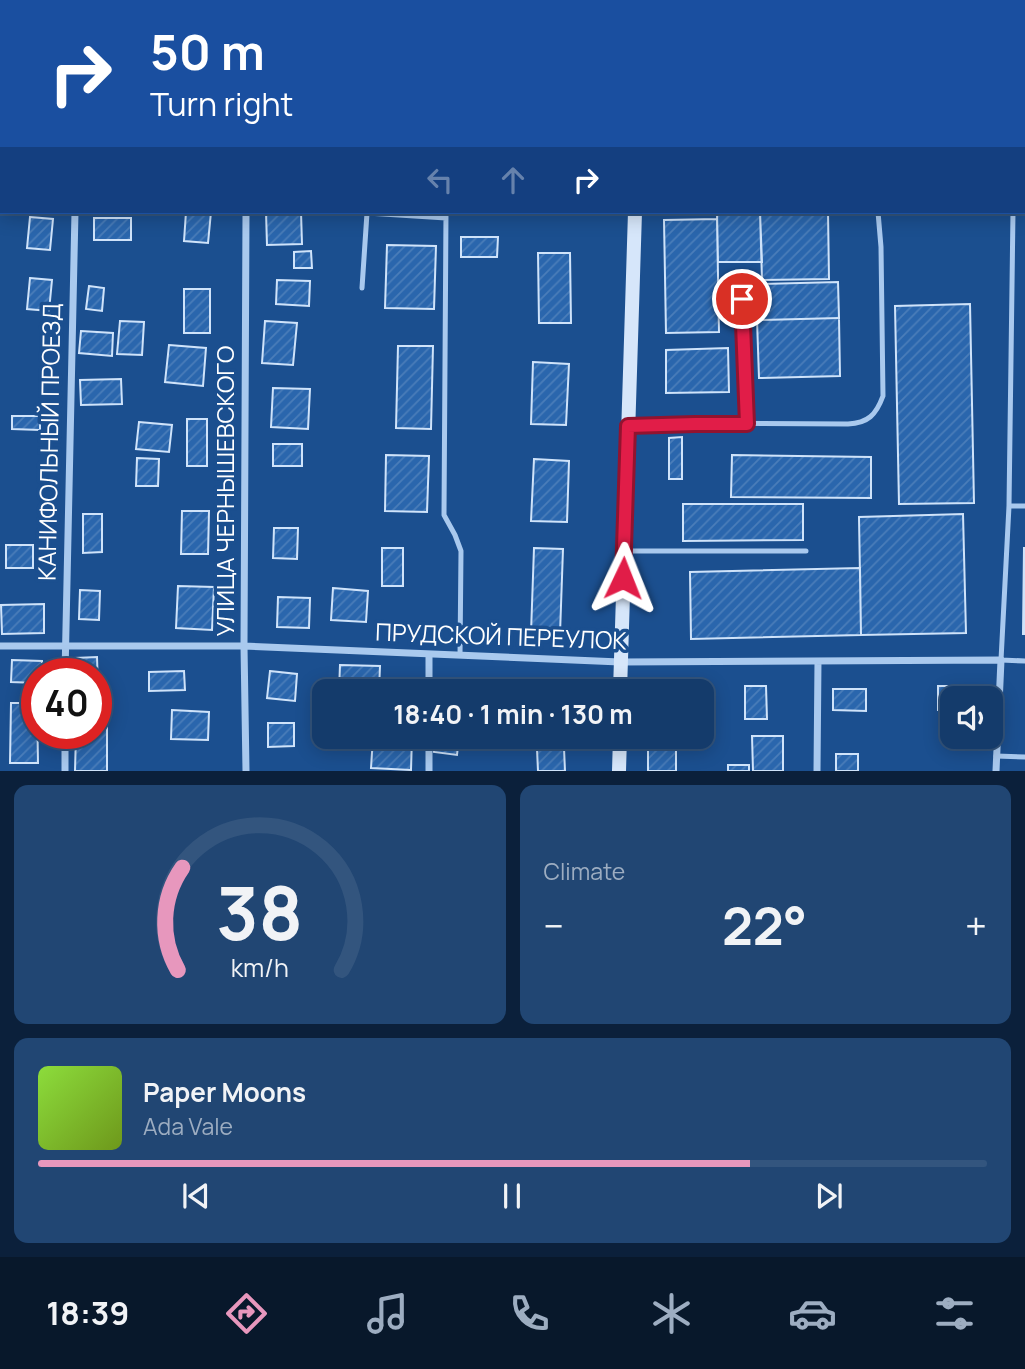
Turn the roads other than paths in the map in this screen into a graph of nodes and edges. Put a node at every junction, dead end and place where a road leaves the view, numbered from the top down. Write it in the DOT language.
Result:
graph roads {
  1 [pos="75,214"];
  2 [pos="246,214"];
  3 [pos="367,214"];
  4 [pos="406,214"];
  5 [pos="635,214"];
  6 [pos="878,214"];
  7 [pos="1013,214"];
  8 [pos="446,215"];
  9 [pos="741,274"];
  10 [pos="362,288"];
  11 [pos="747,424"];
  12 [pos="628,426"];
  13 [pos="1009,506"];
  14 [pos="1025,506"];
  15 [pos="624,551"];
  16 [pos="806,551"];
  17 [pos="65,645"];
  18 [pos="0,646"];
  19 [pos="244,646"];
  20 [pos="429,654"];
  21 [pos="460,655"];
  22 [pos="65,658"];
  23 [pos="1001,660"];
  24 [pos="818,661"];
  25 [pos="1025,661"];
  26 [pos="620,662"];
  27 [pos="429,679"];
  28 [pos="620,679"];
  29 [pos="65,749"];
  30 [pos="429,749"];
  31 [pos="620,749"];
  32 [pos="996,756"];
  33 [pos="1025,757"];
  34 [pos="65,771"];
  35 [pos="246,771"];
  36 [pos="429,771"];
  37 [pos="619,771"];
  38 [pos="817,771"];
  39 [pos="996,771"];
  1 -- 17 [label="street, КАНИФОЛЬНЫЙ ПРОЕЗД"];
  2 -- 19 [label="street, УЛИЦА ЧЕРНЫШЕВСКОГО"];
  3 -- 10 [label="lane"];
  4 -- 8 [label="lane"];
  5 -- 12 [label="street"];
  6 -- 11 [label="lane"];
  7 -- 13 [label="lane"];
  8 -- 21 [label="lane"];
  9 -- 11 [label="lane"];
  11 -- 12 [label="lane"];
  12 -- 15 [label="street"];
  13 -- 14 [label="lane"];
  13 -- 23 [label="lane"];
  15 -- 16 [label="lane"];
  15 -- 26 [label="street"];
  17 -- 18 [label="street, ПРУДСКОЙ ПЕРЕУЛОК"];
  17 -- 19 [label="street, ПРУДСКОЙ ПЕРЕУЛОК"];
  17 -- 22 [label="street, КАНИФОЛЬНЫЙ ПРОЕЗД"];
  19 -- 20 [label="street, ПРУДСКОЙ ПЕРЕУЛОК"];
  19 -- 35 [label="street, УЛИЦА ЧЕРНЫШЕВСКОГО"];
  20 -- 21 [label="street, ПРУДСКОЙ ПЕРЕУЛОК"];
  20 -- 27 [label="street"];
  21 -- 26 [label="street, ПРУДСКОЙ ПЕРЕУЛОК"];
  23 -- 24 [label="street, ПРУДСКОЙ ПЕРЕУЛОК"];
  23 -- 25 [label="lane"];
  23 -- 32 [label="street"];
  24 -- 26 [label="street, ПРУДСКОЙ ПЕРЕУЛОК"];
  24 -- 38 [label="street"];
  26 -- 28 [label="street"];
  29 -- 34 [label="street"];
  30 -- 36 [label="street"];
  31 -- 37 [label="street"];
  32 -- 33 [label="lane"];
  32 -- 39 [label="street"];
}
